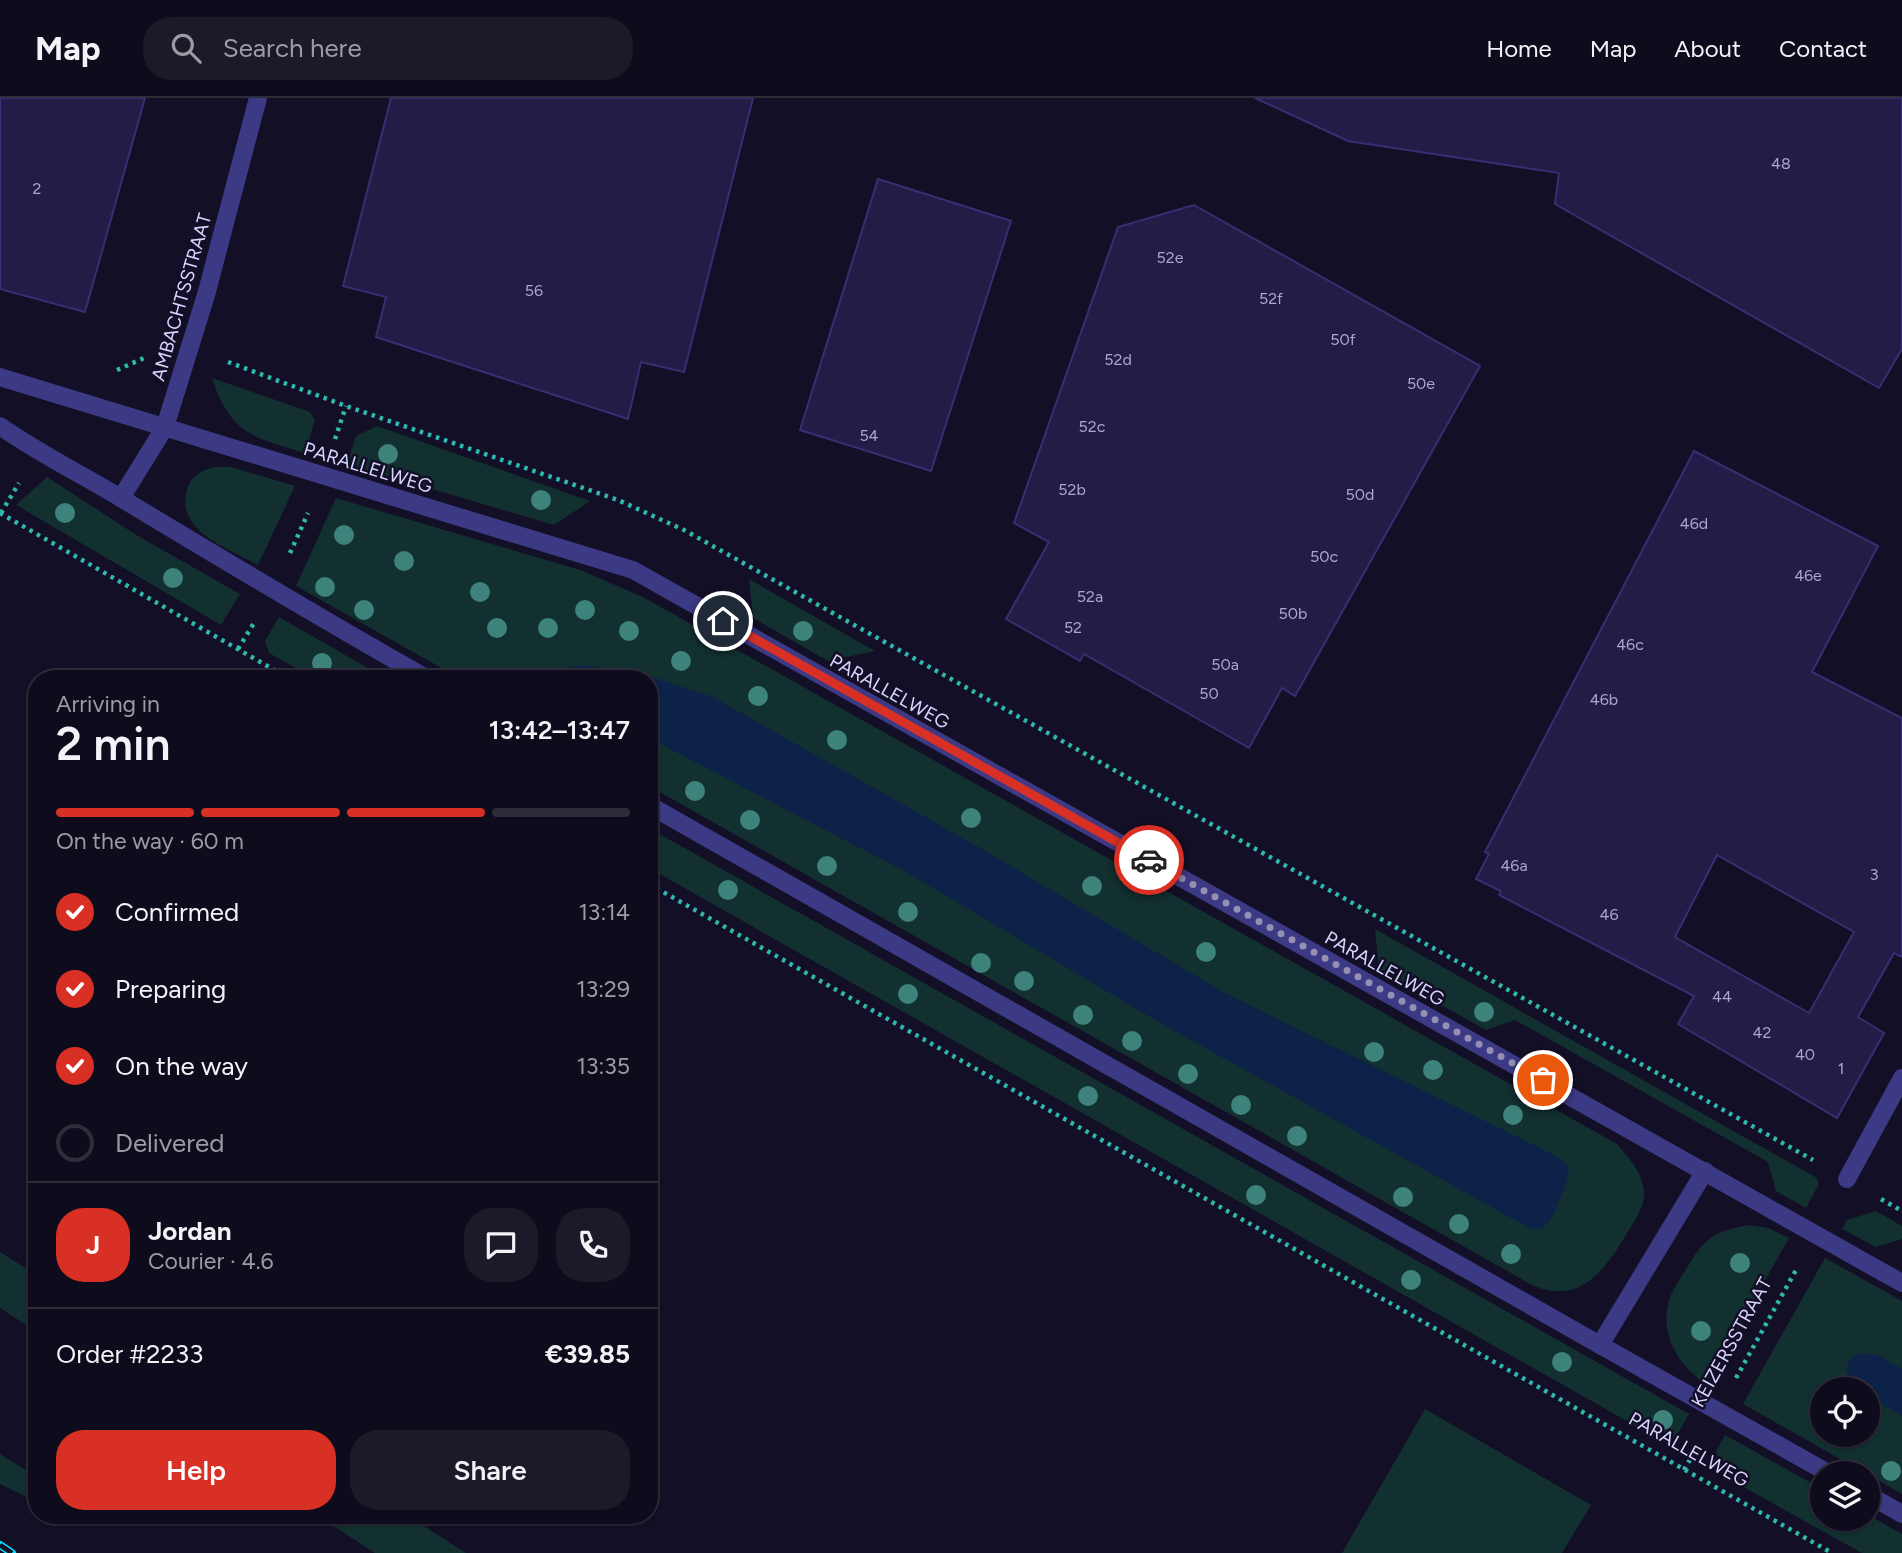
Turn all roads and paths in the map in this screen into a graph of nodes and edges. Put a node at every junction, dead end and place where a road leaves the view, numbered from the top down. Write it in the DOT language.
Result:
graph roads {
  1 [pos="258,98"];
  2 [pos="0,377"];
  3 [pos="346,406"];
  4 [pos="0,426"];
  5 [pos="165,427"];
  6 [pos="323,475"];
  7 [pos="121,498"];
  8 [pos="0,513"];
  9 [pos="272,591"];
  10 [pos="238,649"];
  11 [pos="274,670"];
  12 [pos="412,670"];
  13 [pos="658,810"];
  14 [pos="658,889"];
  15 [pos="1902,1078"];
  16 [pos="1705,1171"];
  17 [pos="1846,1179"];
  18 [pos="1816,1235"];
  19 [pos="1902,1283"];
  20 [pos="1600,1345"];
  21 [pos="1717,1411"];
  22 [pos="1810,1463"];
  23 [pos="1684,1470"];
  24 [pos="1880,1501"];
  25 [pos="1902,1514"];
  26 [pos="1832,1553"];
  1 -- 5 [label="street, AMBACHTSSTRAAT"];
  2 -- 5 [label="street, PARALLELWEG"];
  3 -- 6 [label="path"];
  4 -- 7 [label="street"];
  5 -- 6 [label="street, PARALLELWEG"];
  5 -- 7 [label="street, AMBACHTSSTRAAT"];
  6 -- 9 [label="path"];
  6 -- 16 [label="street, PARALLELWEG"];
  7 -- 9 [label="street"];
  8 -- 10 [label="path"];
  9 -- 10 [label="path"];
  9 -- 12 [label="street"];
  10 -- 11 [label="path"];
  13 -- 20 [label="street"];
  14 -- 23 [label="path, PARALLELWEG"];
  15 -- 17 [label="street"];
  16 -- 18 [label="street, PARALLELWEG"];
  16 -- 20 [label="street"];
  18 -- 19 [label="street, PARALLELWEG"];
  18 -- 21 [label="path, KEIZERSSTRAAT"];
  20 -- 21 [label="street"];
  21 -- 22 [label="street"];
  21 -- 23 [label="path, KEIZERSSTRAAT"];
  23 -- 26 [label="path, PARALLELWEG"];
  24 -- 25 [label="street"];
}
